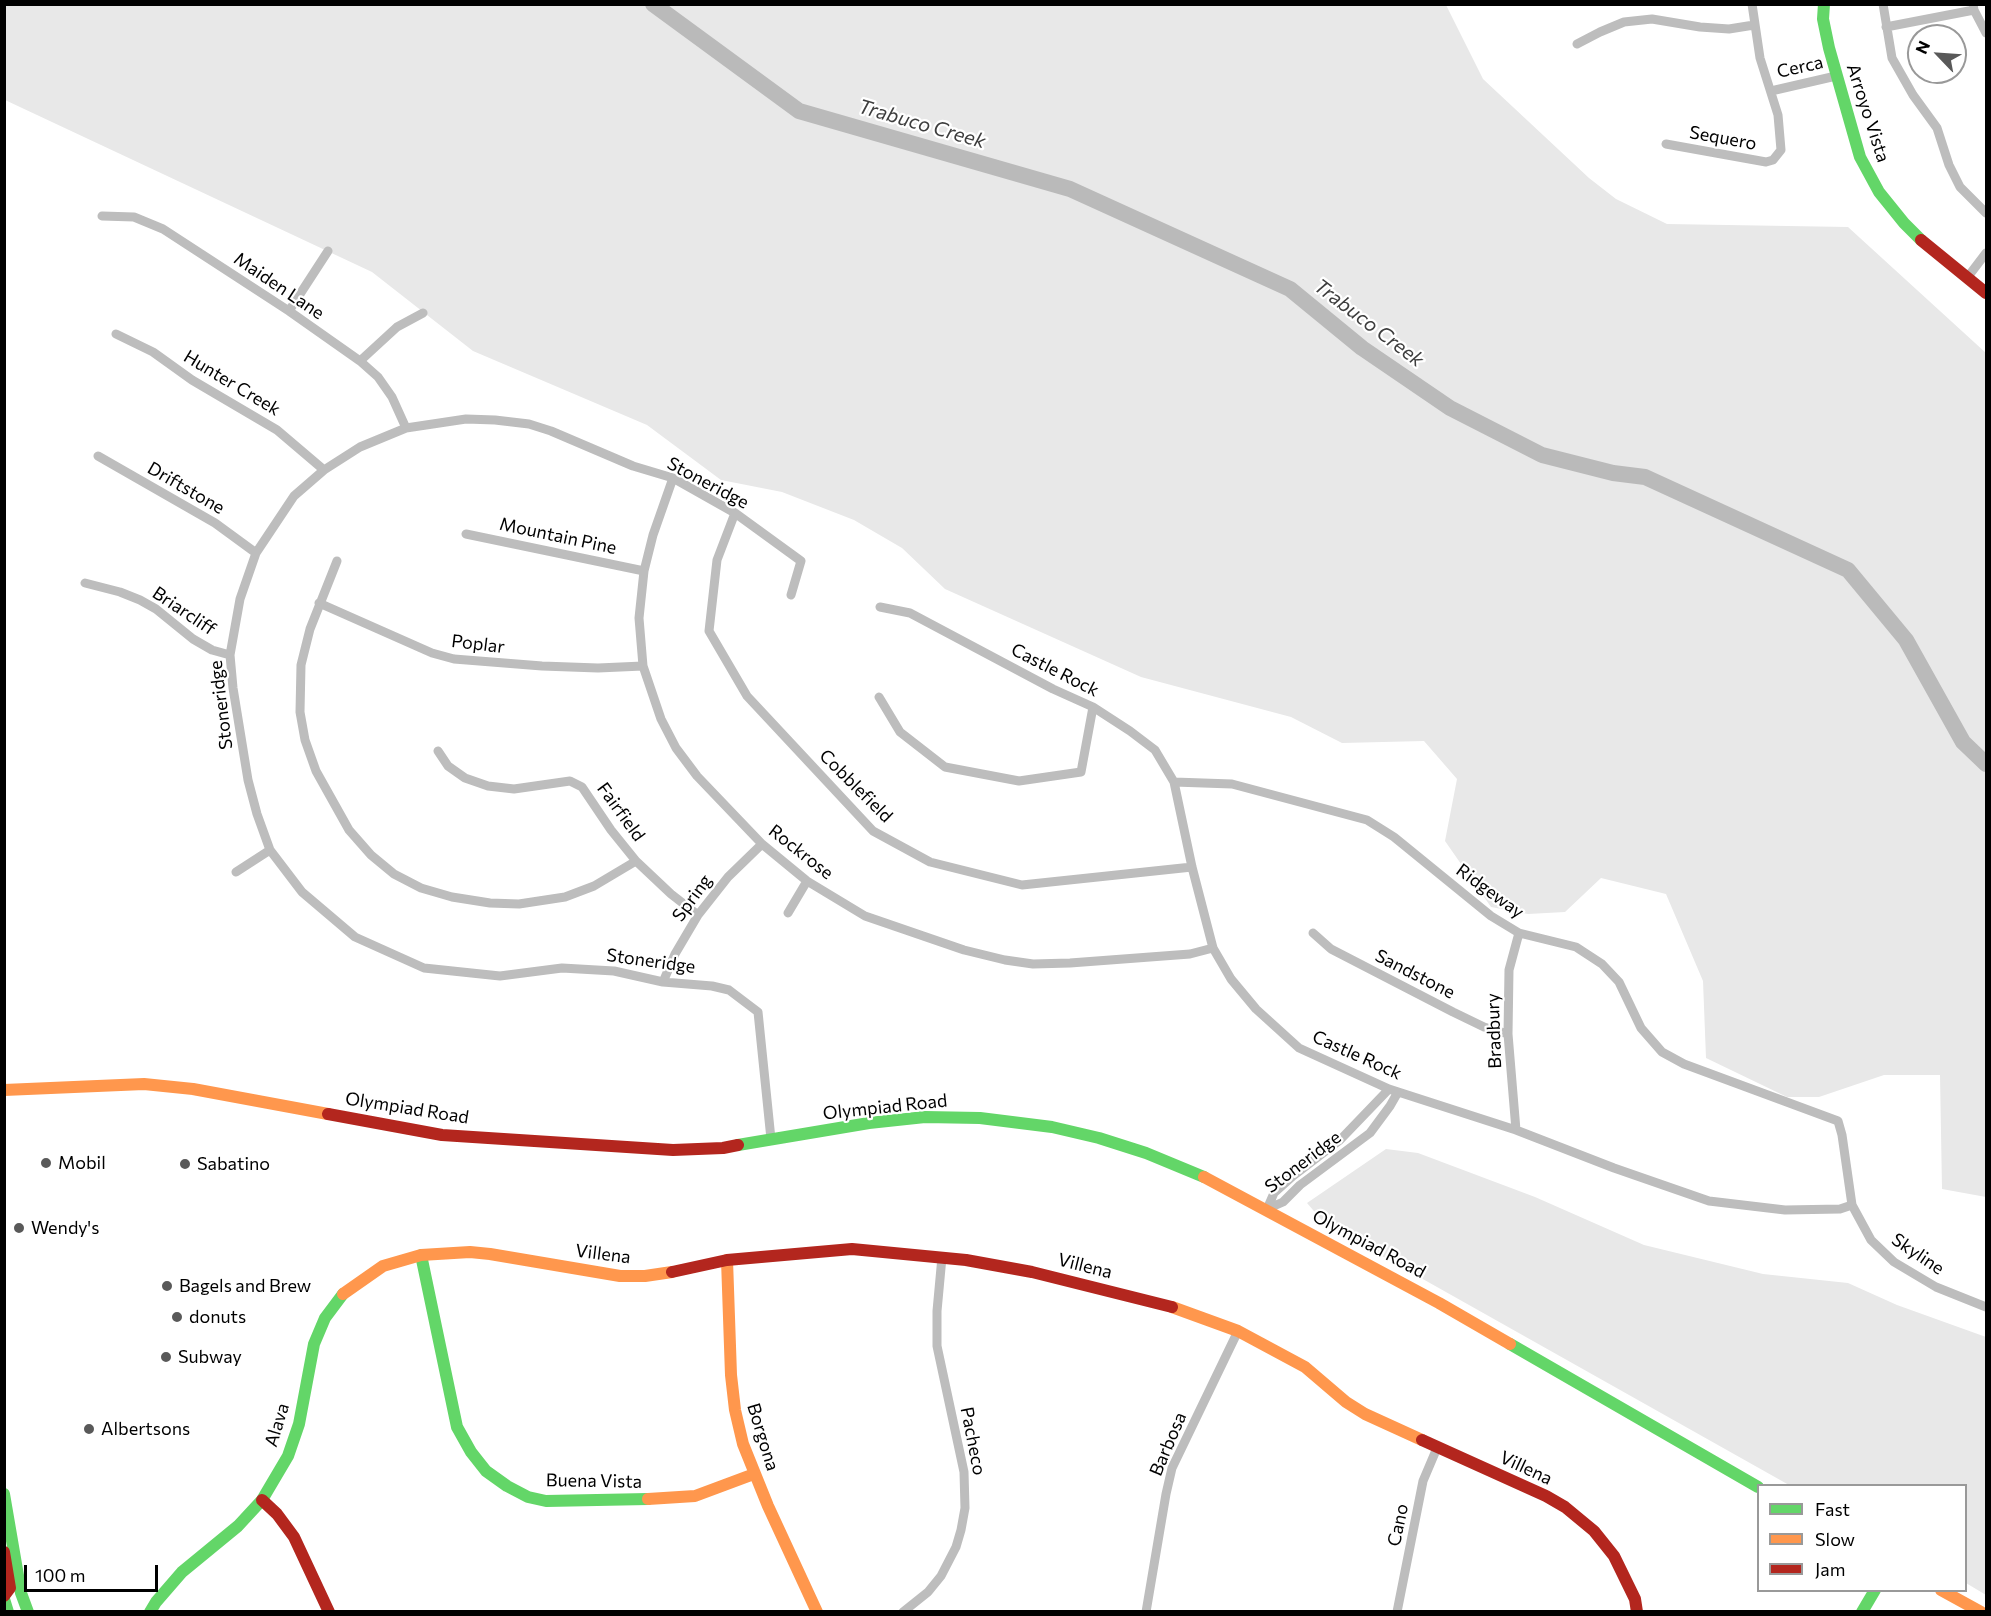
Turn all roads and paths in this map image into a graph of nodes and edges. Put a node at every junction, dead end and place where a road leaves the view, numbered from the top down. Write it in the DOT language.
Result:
graph roads {
  1 [pos="1752,4"];
  2 [pos="1824,4"];
  3 [pos="1883,4"];
  4 [pos="1973,7"];
  5 [pos="1754,25"];
  6 [pos="1886,27"];
  7 [pos="1986,33"];
  8 [pos="1577,44"];
  9 [pos="1836,76"];
  10 [pos="1771,91"];
  11 [pos="1666,144"];
  12 [pos="1986,213"];
  13 [pos="102,216"];
  14 [pos="328,251"];
  15 [pos="1986,253"];
  16 [pos="1967,278"];
  17 [pos="1986,293"];
  18 [pos="289,311"];
  19 [pos="423,313"];
  20 [pos="116,334"];
  21 [pos="360,361"];
  22 [pos="406,428"];
  23 [pos="98,456"];
  24 [pos="324,470"];
  25 [pos="673,478"];
  26 [pos="735,513"];
  27 [pos="466,534"];
  28 [pos="256,553"];
  29 [pos="338,561"];
  30 [pos="644,571"];
  31 [pos="85,583"];
  32 [pos="791,595"];
  33 [pos="319,603"];
  34 [pos="880,607"];
  35 [pos="230,654"];
  36 [pos="643,666"];
  37 [pos="879,697"];
  38 [pos="1093,707"];
  39 [pos="438,751"];
  40 [pos="1174,782"];
  41 [pos="762,844"];
  42 [pos="270,850"];
  43 [pos="636,861"];
  44 [pos="1192,867"];
  45 [pos="236,872"];
  46 [pos="807,881"];
  47 [pos="788,913"];
  48 [pos="698,915"];
  49 [pos="1313,933"];
  50 [pos="1519,933"];
  51 [pos="1213,948"];
  52 [pos="663,982"];
  53 [pos="1508,1034"];
  54 [pos="4,1090"];
  55 [pos="1394,1090"];
  56 [pos="1369,1110"];
  57 [pos="1381,1119"];
  58 [pos="1516,1130"];
  59 [pos="771,1139"];
  60 [pos="1293,1176"];
  61 [pos="1300,1184"];
  62 [pos="1852,1204"];
  63 [pos="1267,1209"];
  64 [pos="421,1255"];
  65 [pos="942,1257"];
  66 [pos="727,1260"];
  67 [pos="1986,1307"];
  68 [pos="1238,1331"];
  69 [pos="1437,1448"];
  70 [pos="754,1474"];
  71 [pos="1757,1486"];
  72 [pos="4,1494"];
  73 [pos="262,1500"];
  74 [pos="6,1514"];
  75 [pos="4,1552"];
  76 [pos="1874,1592"];
  77 [pos="1945,1592"];
  78 [pos="4,1598"];
  79 [pos="9,1611"];
  80 [pos="18,1611"];
  81 [pos="28,1611"];
  82 [pos="150,1611"];
  83 [pos="329,1611"];
  84 [pos="817,1611"];
  85 [pos="903,1611"];
  86 [pos="1146,1611"];
  87 [pos="1397,1611"];
  88 [pos="1637,1611"];
  89 [pos="1862,1611"];
  90 [pos="1982,1611"];
  1 -- 5 [label="street"];
  2 -- 9 [label="street, Arroyo Vista"];
  3 -- 6 [label="street"];
  4 -- 6 [label="street"];
  4 -- 7 [label="street"];
  5 -- 8 [label="street"];
  5 -- 10 [label="street"];
  6 -- 12 [label="street"];
  9 -- 10 [label="street, Cerca"];
  9 -- 16 [label="street, Arroyo Vista"];
  10 -- 11 [label="street, Sequero"];
  13 -- 18 [label="street, Maiden Lane"];
  14 -- 18 [label="street"];
  15 -- 16 [label="street"];
  16 -- 17 [label="street, Arroyo Vista"];
  18 -- 21 [label="street, Maiden Lane"];
  19 -- 21 [label="street"];
  20 -- 24 [label="street, Hunter Creek"];
  21 -- 22 [label="street, Maiden Lane"];
  22 -- 24 [label="street, Stoneridge"];
  22 -- 25 [label="street, Stoneridge"];
  23 -- 28 [label="street, Driftstone"];
  24 -- 28 [label="street, Stoneridge"];
  25 -- 26 [label="street, Stoneridge"];
  25 -- 30 [label="street, Rockrose"];
  26 -- 32 [label="street, Stoneridge"];
  26 -- 44 [label="street, Cobblefield"];
  27 -- 30 [label="street, Mountain Pine"];
  28 -- 35 [label="street, Stoneridge"];
  29 -- 33 [label="street"];
  30 -- 36 [label="street, Rockrose"];
  31 -- 35 [label="street, Briarcliff"];
  33 -- 36 [label="street, Poplar"];
  33 -- 43 [label="street"];
  34 -- 38 [label="street, Castle Rock"];
  35 -- 42 [label="street, Stoneridge"];
  36 -- 41 [label="street, Rockrose"];
  37 -- 38 [label="street"];
  38 -- 40 [label="street, Castle Rock"];
  39 -- 43 [label="street, Fairfield"];
  40 -- 44 [label="street, Castle Rock"];
  40 -- 50 [label="street, Ridgeway"];
  41 -- 46 [label="street, Rockrose"];
  41 -- 48 [label="street, Spring"];
  42 -- 45 [label="street"];
  42 -- 52 [label="street, Stoneridge"];
  43 -- 48 [label="street, Fairfield"];
  44 -- 51 [label="street, Castle Rock"];
  46 -- 47 [label="street"];
  46 -- 51 [label="street, Rockrose"];
  48 -- 52 [label="street, Spring"];
  49 -- 53 [label="street, Sandstone"];
  50 -- 53 [label="street, Bradbury"];
  50 -- 62 [label="street, Ridgeway"];
  51 -- 55 [label="street, Castle Rock"];
  52 -- 59 [label="street, Stoneridge"];
  53 -- 58 [label="street, Bradbury"];
  54 -- 59 [label="street, Olympiad Road"];
  55 -- 56 [label="street, Stoneridge"];
  55 -- 57 [label="street, Stoneridge"];
  55 -- 58 [label="street, Castle Rock"];
  56 -- 57 [label="street"];
  56 -- 60 [label="street, Stoneridge"];
  57 -- 61 [label="street, Stoneridge"];
  58 -- 62 [label="street, Castle Rock"];
  59 -- 63 [label="street, Olympiad Road"];
  60 -- 61 [label="street"];
  60 -- 63 [label="street, Stoneridge"];
  61 -- 63 [label="street, Stoneridge"];
  62 -- 67 [label="street, Skyline"];
  63 -- 71 [label="street, Olympiad Road"];
  64 -- 66 [label="street, Villena"];
  64 -- 70 [label="street, Buena Vista"];
  64 -- 73 [label="street, Alava"];
  65 -- 66 [label="street, Villena"];
  65 -- 68 [label="street, Villena"];
  65 -- 85 [label="street, Pacheco"];
  66 -- 70 [label="street, Borgona"];
  68 -- 69 [label="street, Villena"];
  68 -- 86 [label="street, Barbosa"];
  69 -- 87 [label="street, Cano"];
  69 -- 88 [label="street, Villena"];
  70 -- 84 [label="street, Borgona"];
  72 -- 74 [label="street"];
  73 -- 82 [label="street, Alava"];
  73 -- 83 [label="street"];
  74 -- 81 [label="street"];
  75 -- 78 [label="street"];
  76 -- 89 [label="street"];
  77 -- 90 [label="street"];
  78 -- 79 [label="street"];
  78 -- 80 [label="street"];
}
